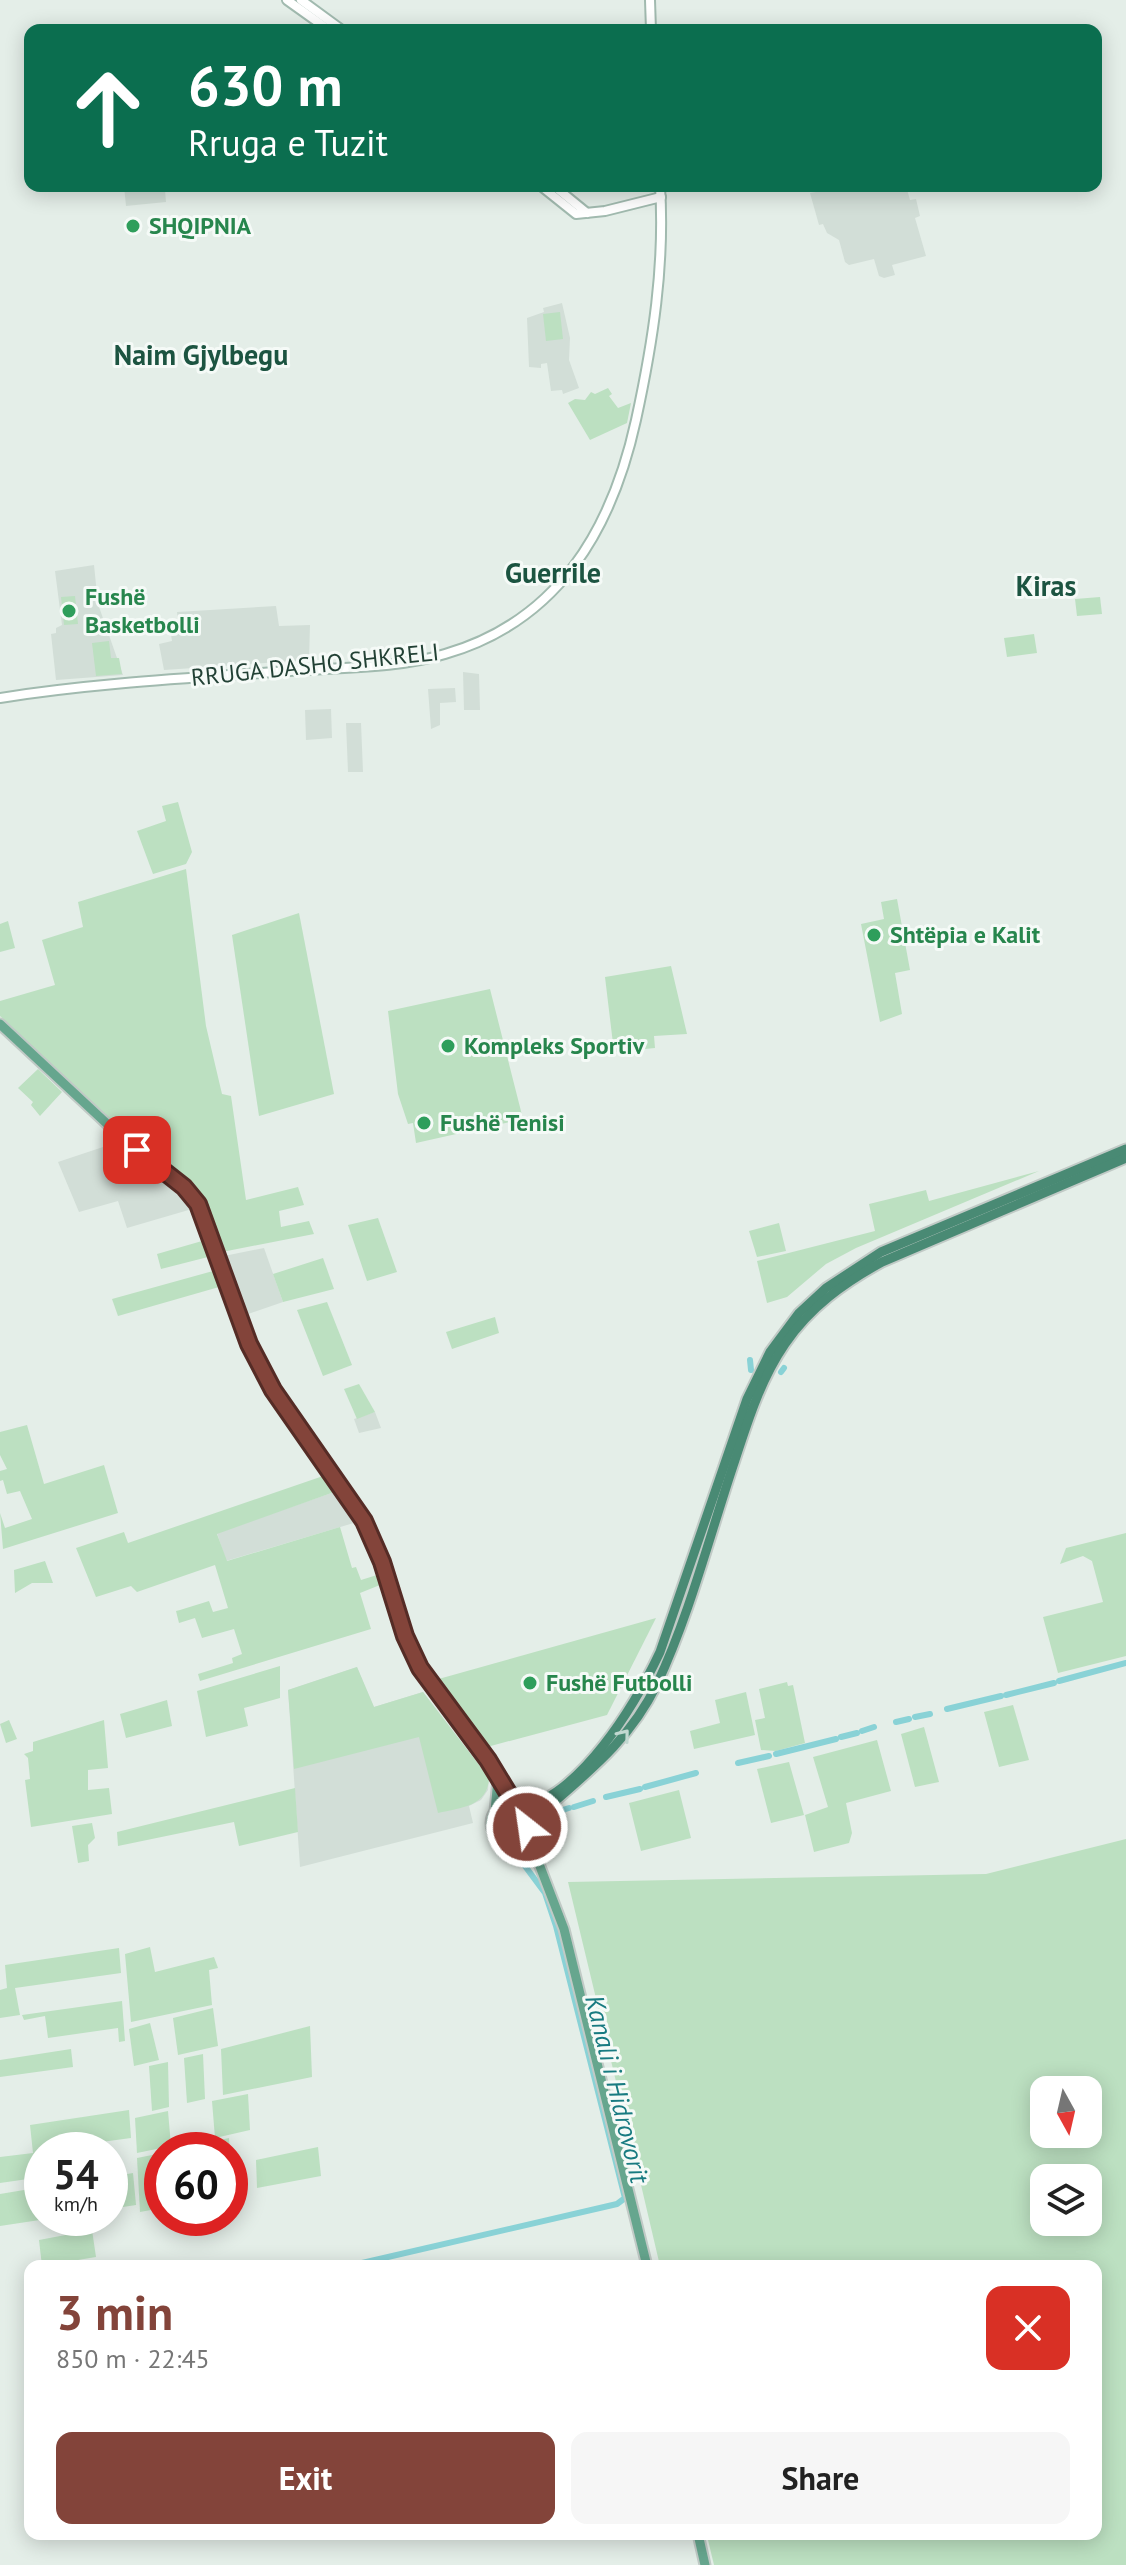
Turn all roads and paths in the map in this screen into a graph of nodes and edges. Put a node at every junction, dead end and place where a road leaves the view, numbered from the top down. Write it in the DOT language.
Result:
graph roads {
  1 [pos="287,0"];
  2 [pos="301,0"];
  3 [pos="650,0"];
  4 [pos="321,24"];
  5 [pos="334,24"];
  6 [pos="651,24"];
  7 [pos="548,192"];
  8 [pos="561,192"];
  9 [pos="661,192"];
  10 [pos="661,197"];
  11 [pos="587,213"];
  12 [pos="0,698"];
  13 [pos="0,1024"];
  14 [pos="1126,1149"];
  15 [pos="1126,1158"];
  16 [pos="497,1776"];
  17 [pos="517,1807"];
  18 [pos="495,1811"];
  19 [pos="527,1828"];
  20 [pos="509,1842"];
  21 [pos="539,1865"];
  22 [pos="646,2260"];
  23 [pos="699,2540"];
  24 [pos="705,2565"];
  1 -- 4 [label="main road"];
  2 -- 5 [label="main road"];
  3 -- 6 [label="main road"];
  7 -- 11 [label="main road"];
  8 -- 11 [label="main road"];
  9 -- 10 [label="main road, RRUGA DASHO SHKRELI"];
  10 -- 11 [label="main road"];
  10 -- 12 [label="main road, RRUGA DASHO SHKRELI"];
  13 -- 16 [label="main road"];
  14 -- 17 [label="highway"];
  19 -- 15 [label="highway, one-way"];
  16 -- 17 [label="main road"];
  16 -- 18 [label="main road"];
  17 -- 18 [label="main road"];
  17 -- 19 [label="main road"];
  18 -- 20 [label="main road"];
  19 -- 20 [label="main road"];
  19 -- 21 [label="main road"];
  20 -- 21 [label="main road"];
  21 -- 22 [label="main road"];
  23 -- 24 [label="main road"];
}
